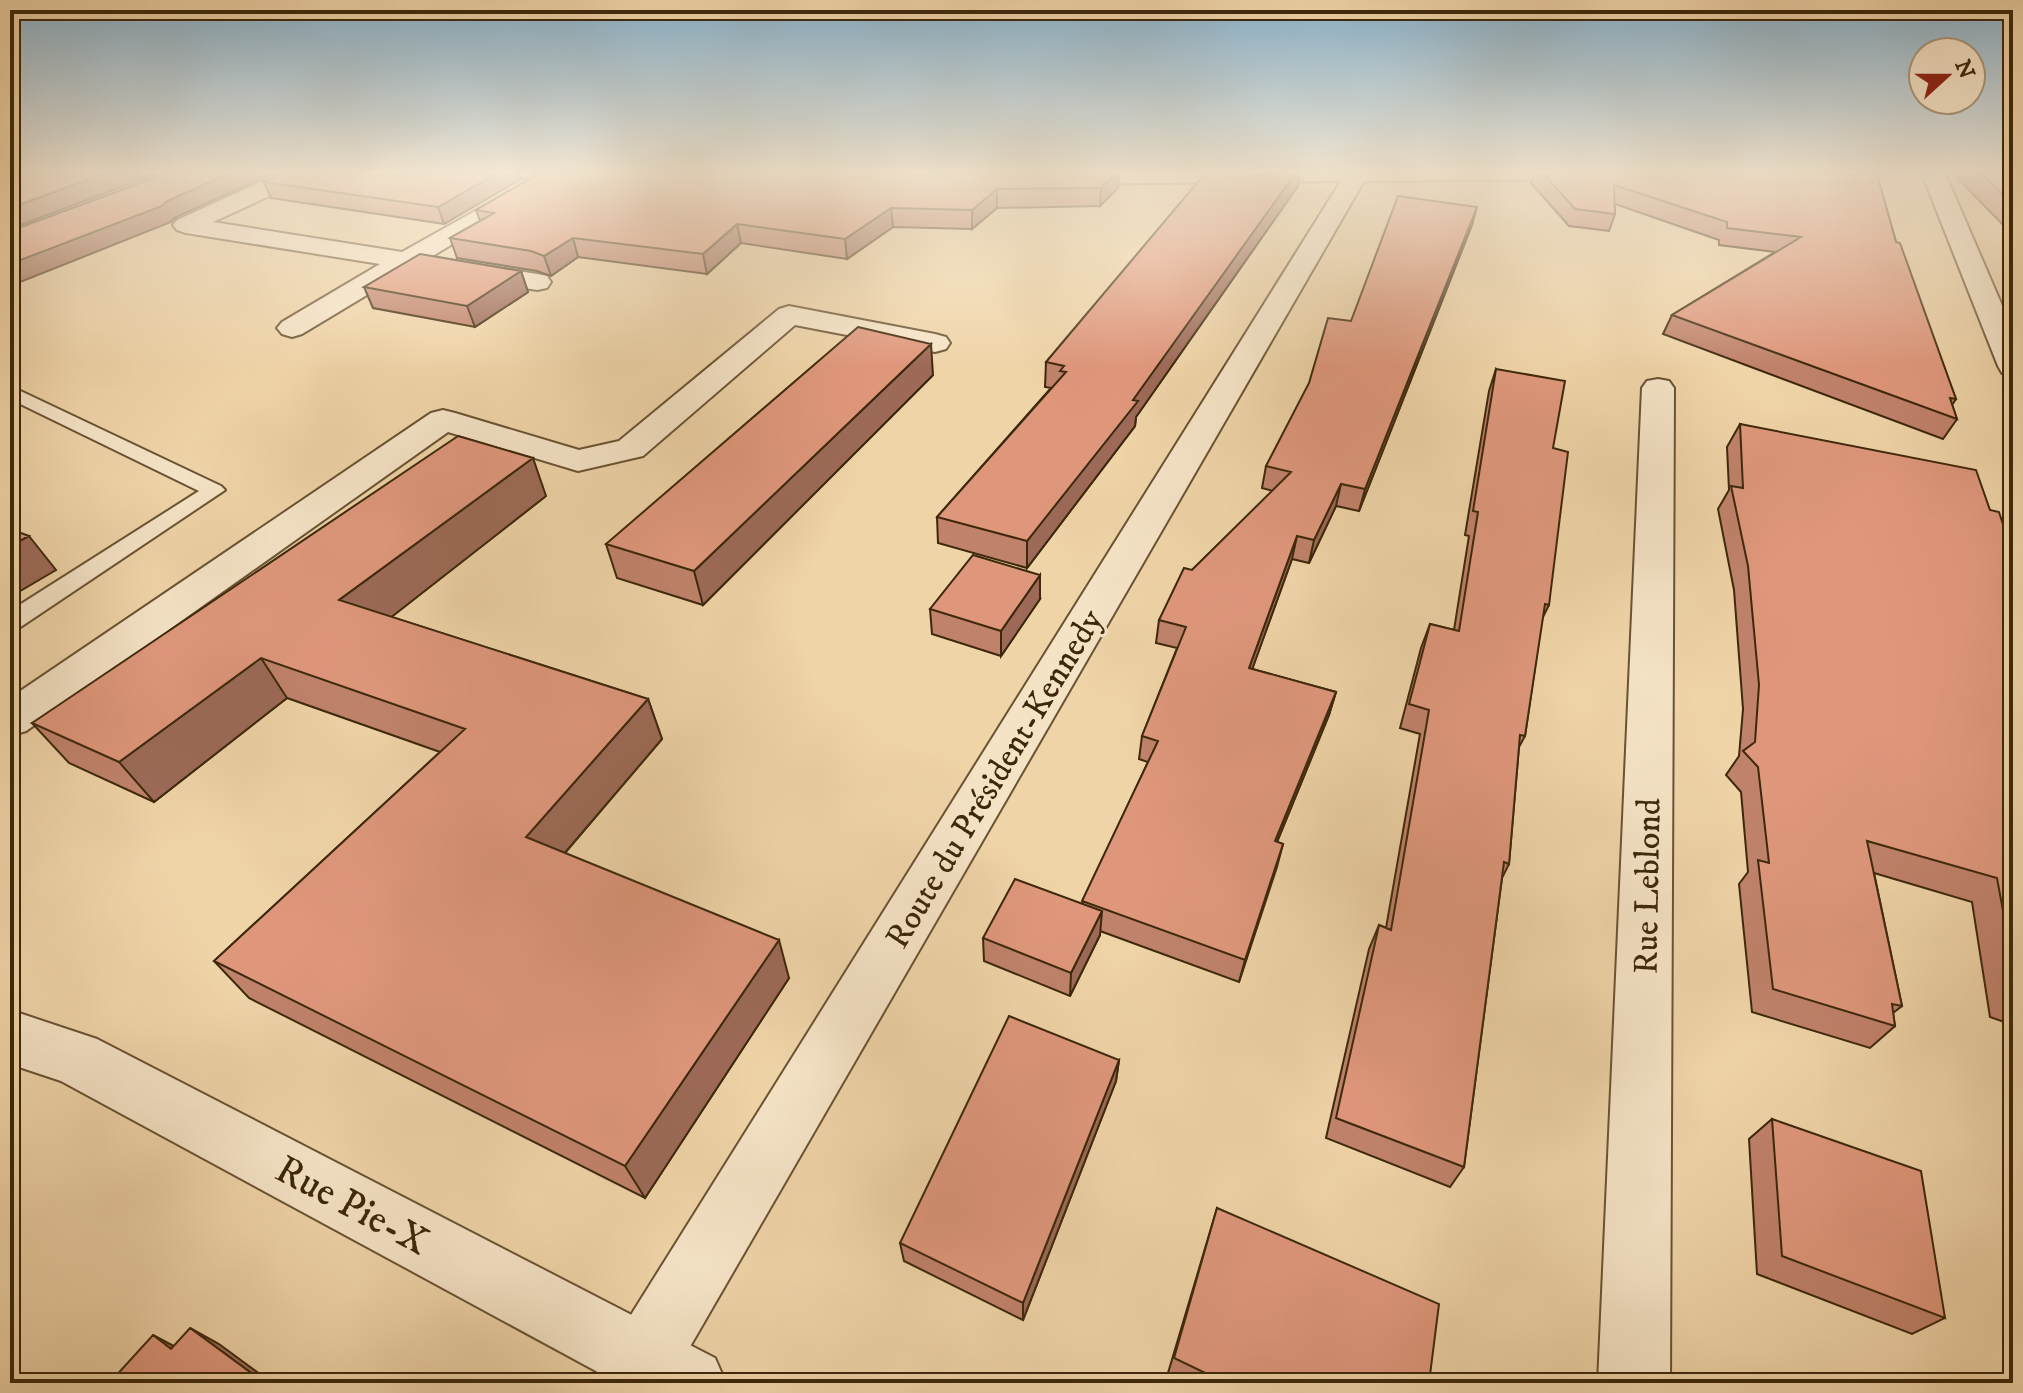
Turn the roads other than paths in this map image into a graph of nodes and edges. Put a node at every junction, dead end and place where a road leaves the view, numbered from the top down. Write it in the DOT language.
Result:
graph roads {
  1 [pos="253,236"];
  2 [pos="447,236"];
  3 [pos="1321,236"];
  4 [pos="1959,236"];
  5 [pos="405,261"];
  6 [pos="537,282"];
  7 [pos="292,328"];
  8 [pos="935,343"];
  9 [pos="2013,366"];
  10 [pos="1658,388"];
  11 [pos="10,392"];
  12 [pos="10,622"];
  13 [pos="10,720"];
  14 [pos="10,1037"];
  15 [pos="655,1374"];
  16 [pos="1634,1383"];
  1 -- 5 [label="street"];
  2 -- 5 [label="street"];
  3 -- 15 [label="street, Route du Président-Kennedy"];
  4 -- 9 [label="street"];
  5 -- 6 [label="street"];
  5 -- 7 [label="street"];
  8 -- 13 [label="street"];
  10 -- 16 [label="street, Rue Leblond"];
  11 -- 12 [label="lane"];
  14 -- 15 [label="street, Rue Pie-X"];
}
